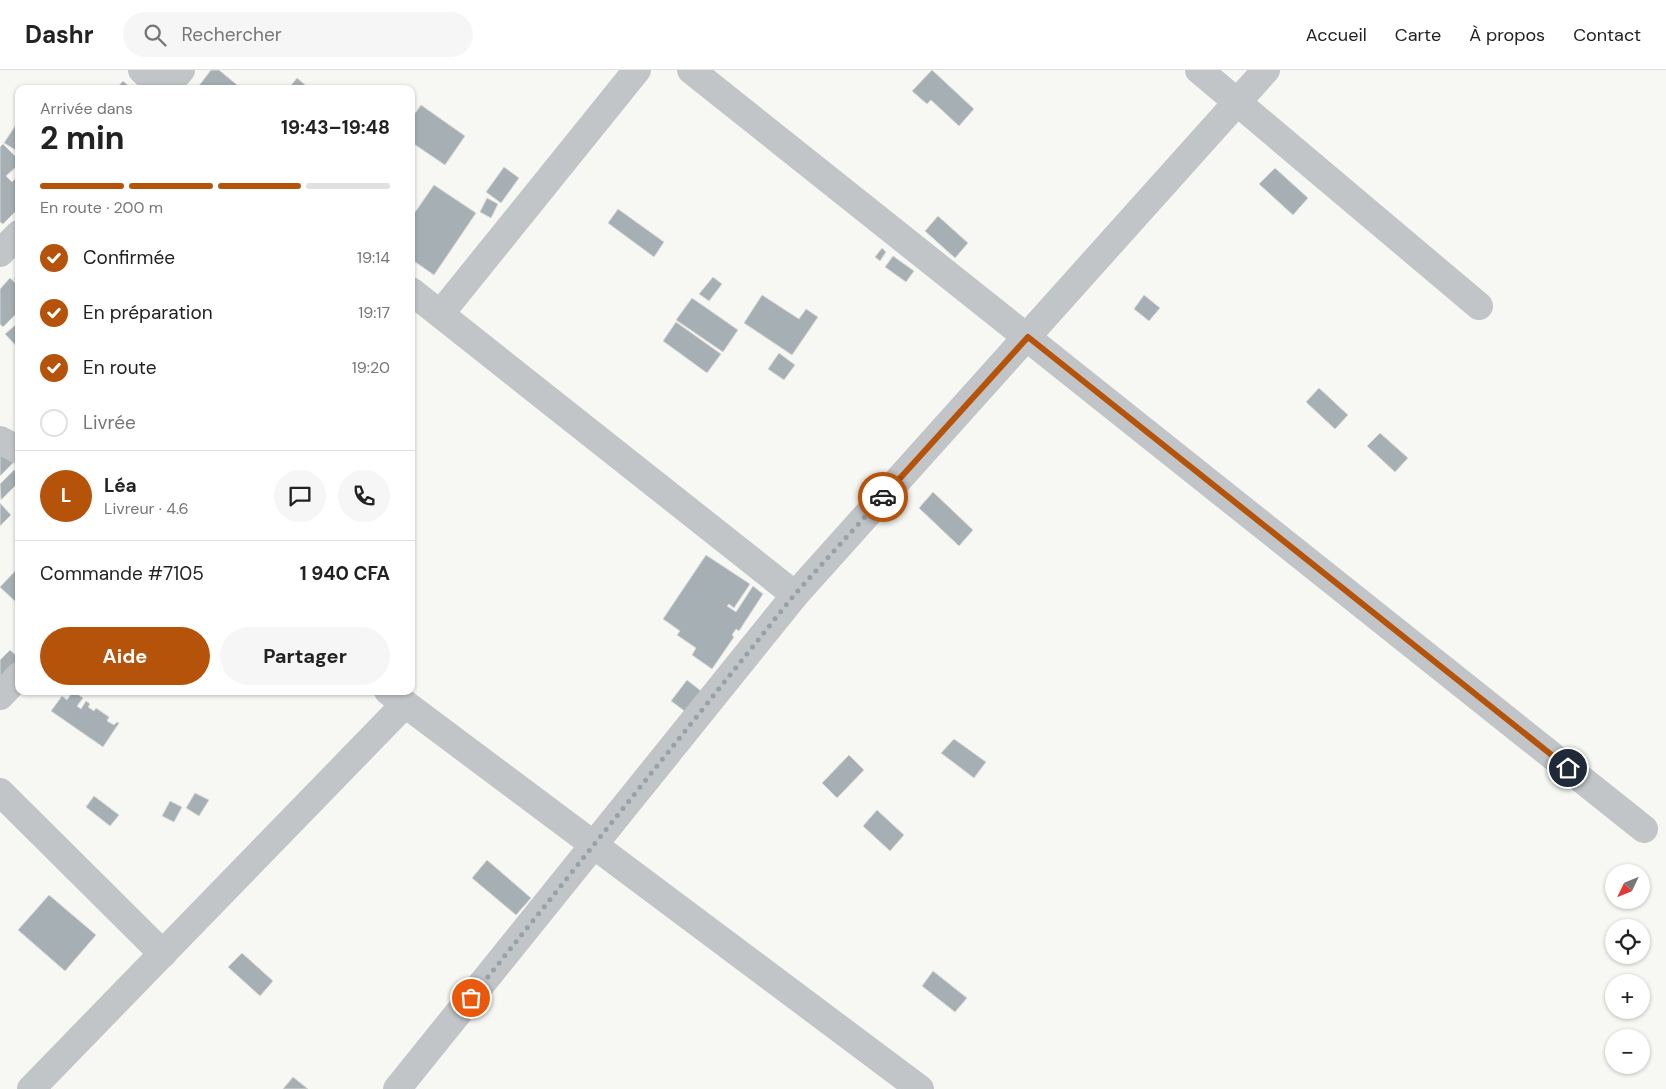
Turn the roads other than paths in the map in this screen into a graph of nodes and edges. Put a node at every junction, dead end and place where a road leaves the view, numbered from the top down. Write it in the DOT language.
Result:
graph roads {
  1 [pos="142,70"];
  2 [pos="181,70"];
  3 [pos="636,70"];
  4 [pos="691,70"];
  5 [pos="1199,70"];
  6 [pos="1266,70"];
  7 [pos="159,85"];
  8 [pos="168,85"];
  9 [pos="1237,102"];
  10 [pos="15,238"];
  11 [pos="0,253"];
  12 [pos="415,294"];
  13 [pos="1479,306"];
  14 [pos="441,313"];
  15 [pos="1028,337"];
  16 [pos="0,440"];
  17 [pos="15,448"];
  18 [pos="795,594"];
  19 [pos="15,680"];
  20 [pos="0,696"];
  21 [pos="396,698"];
  22 [pos="0,792"];
  23 [pos="1644,829"];
  24 [pos="593,845"];
  25 [pos="162,954"];
  26 [pos="31,1089"];
  27 [pos="397,1089"];
  28 [pos="920,1089"];
  1 -- 7 [label="street"];
  2 -- 8 [label="street"];
  3 -- 14 [label="street"];
  4 -- 15 [label="street"];
  5 -- 9 [label="street"];
  6 -- 9 [label="street"];
  9 -- 13 [label="street"];
  9 -- 15 [label="street"];
  10 -- 11 [label="street"];
  12 -- 14 [label="street"];
  14 -- 18 [label="street"];
  15 -- 18 [label="street"];
  15 -- 23 [label="street"];
  16 -- 17 [label="street"];
  18 -- 24 [label="street"];
  19 -- 20 [label="street"];
  21 -- 24 [label="street"];
  21 -- 25 [label="street"];
  22 -- 25 [label="street"];
  24 -- 27 [label="street"];
  24 -- 28 [label="street"];
  25 -- 26 [label="street"];
}
